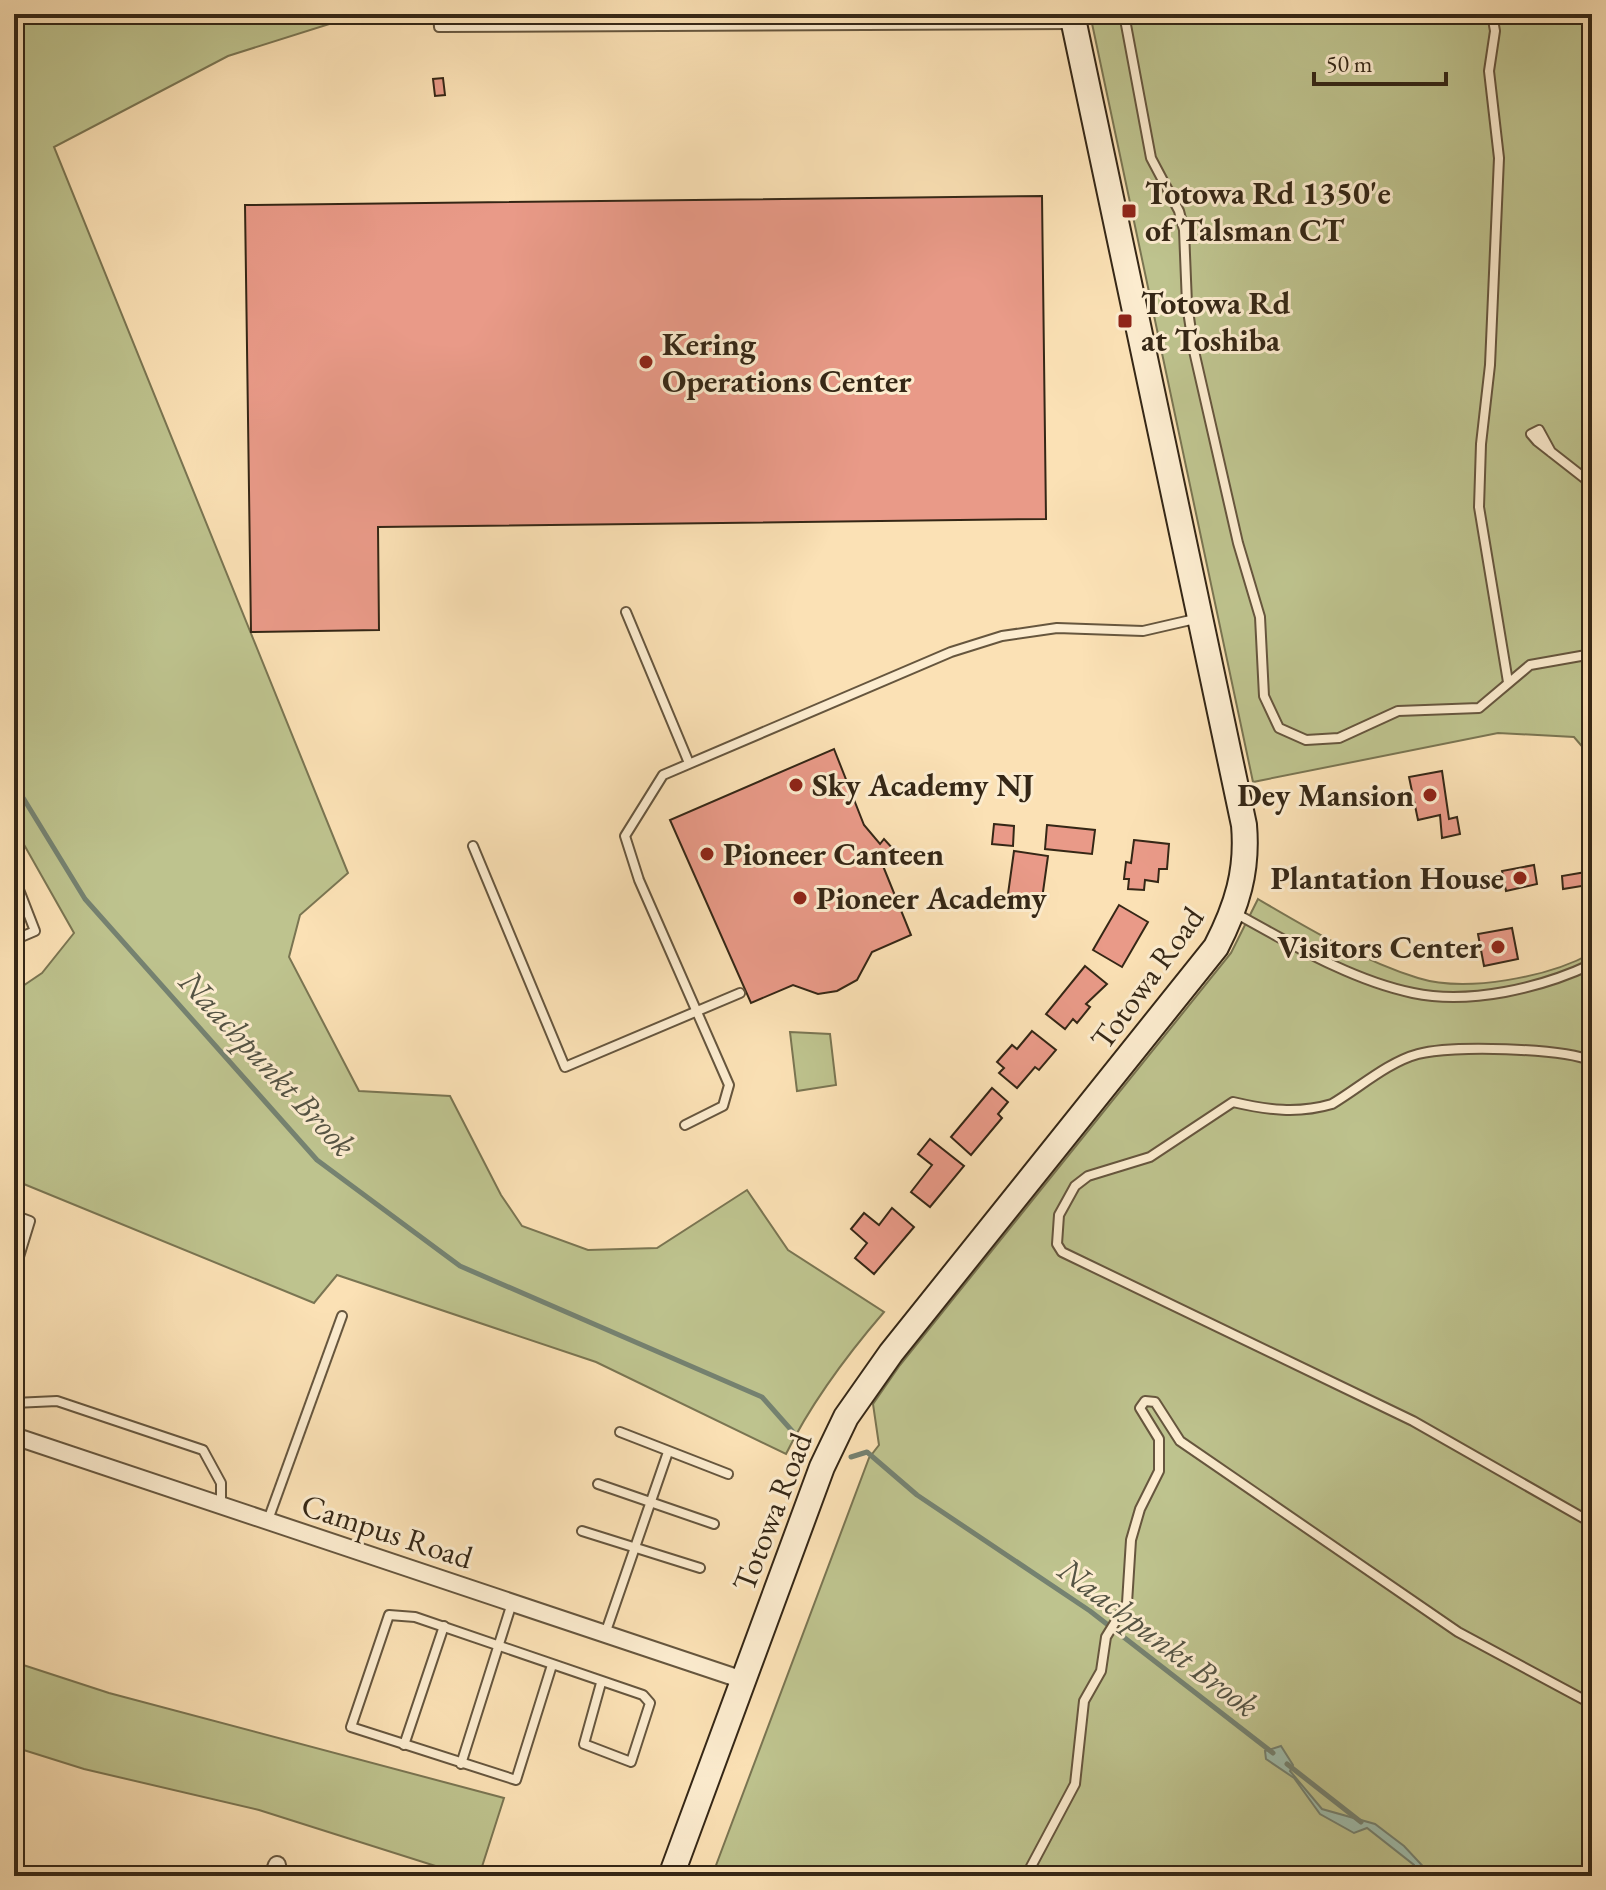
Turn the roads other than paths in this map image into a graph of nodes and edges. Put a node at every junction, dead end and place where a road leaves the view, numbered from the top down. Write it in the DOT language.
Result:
graph roads {
  1 [pos="438,14"];
  2 [pos="1124,14"];
  3 [pos="1492,14"];
  4 [pos="1073,19"];
  5 [pos="1551,452"];
  6 [pos="1592,484"];
  7 [pos="626,612"];
  8 [pos="1200,617"];
  9 [pos="1592,654"];
  10 [pos="1508,682"];
  11 [pos="689,763"];
  12 [pos="473,846"];
  13 [pos="14,877"];
  14 [pos="1234,913"];
  15 [pos="14,940"];
  16 [pos="1592,964"];
  17 [pos="740,993"];
  18 [pos="698,1009"];
  19 [pos="1592,1061"];
  20 [pos="685,1125"];
  21 [pos="14,1215"];
  22 [pos="14,1273"];
  23 [pos="342,1316"];
  24 [pos="14,1403"];
  25 [pos="620,1432"];
  26 [pos="14,1436"];
  27 [pos="668,1452"];
  28 [pos="728,1474"];
  29 [pos="598,1484"];
  30 [pos="651,1503"];
  31 [pos="221,1506"];
  32 [pos="268,1521"];
  33 [pos="1592,1523"];
  34 [pos="714,1524"];
  35 [pos="582,1531"];
  36 [pos="636,1549"];
  37 [pos="700,1568"];
  38 [pos="513,1603"];
  39 [pos="444,1626"];
  40 [pos="605,1634"];
  41 [pos="500,1644"];
  42 [pos="552,1665"];
  43 [pos="743,1680"];
  44 [pos="601,1683"];
  45 [pos="1592,1704"];
  46 [pos="404,1745"];
  47 [pos="461,1764"];
  48 [pos="671,1876"];
  49 [pos="1026,1876"];
  1 -- 4 [label="lane"];
  2 -- 10 [label="lane"];
  3 -- 10 [label="lane"];
  4 -- 8 [label="main road, Totowa Road"];
  5 -- 6 [label="lane"];
  7 -- 11 [label="lane"];
  8 -- 11 [label="lane"];
  8 -- 14 [label="main road, Totowa Road"];
  9 -- 10 [label="lane"];
  11 -- 18 [label="lane"];
  12 -- 18 [label="lane"];
  13 -- 15 [label="lane"];
  14 -- 16 [label="lane"];
  14 -- 43 [label="main road, Totowa Road"];
  17 -- 18 [label="lane"];
  18 -- 20 [label="lane"];
  19 -- 33 [label="lane"];
  21 -- 22 [label="lane"];
  23 -- 32 [label="lane"];
  24 -- 31 [label="lane"];
  25 -- 27 [label="lane"];
  26 -- 31 [label="street, Campus Road"];
  27 -- 28 [label="lane"];
  27 -- 30 [label="lane"];
  29 -- 30 [label="lane"];
  30 -- 34 [label="lane"];
  30 -- 36 [label="lane"];
  31 -- 32 [label="street, Campus Road"];
  32 -- 38 [label="street, Campus Road"];
  35 -- 36 [label="lane"];
  36 -- 37 [label="lane"];
  36 -- 40 [label="lane"];
  38 -- 40 [label="street, Campus Road"];
  38 -- 41 [label="lane"];
  39 -- 41 [label="lane"];
  39 -- 46 [label="lane"];
  39 -- 46 [label="lane"];
  40 -- 43 [label="street, Campus Road"];
  41 -- 42 [label="lane"];
  41 -- 47 [label="lane"];
  42 -- 44 [label="lane"];
  42 -- 47 [label="lane"];
  43 -- 48 [label="main road, Totowa Road"];
  44 -- 44 [label="lane"];
  45 -- 49 [label="lane"];
  46 -- 47 [label="lane"];
}
